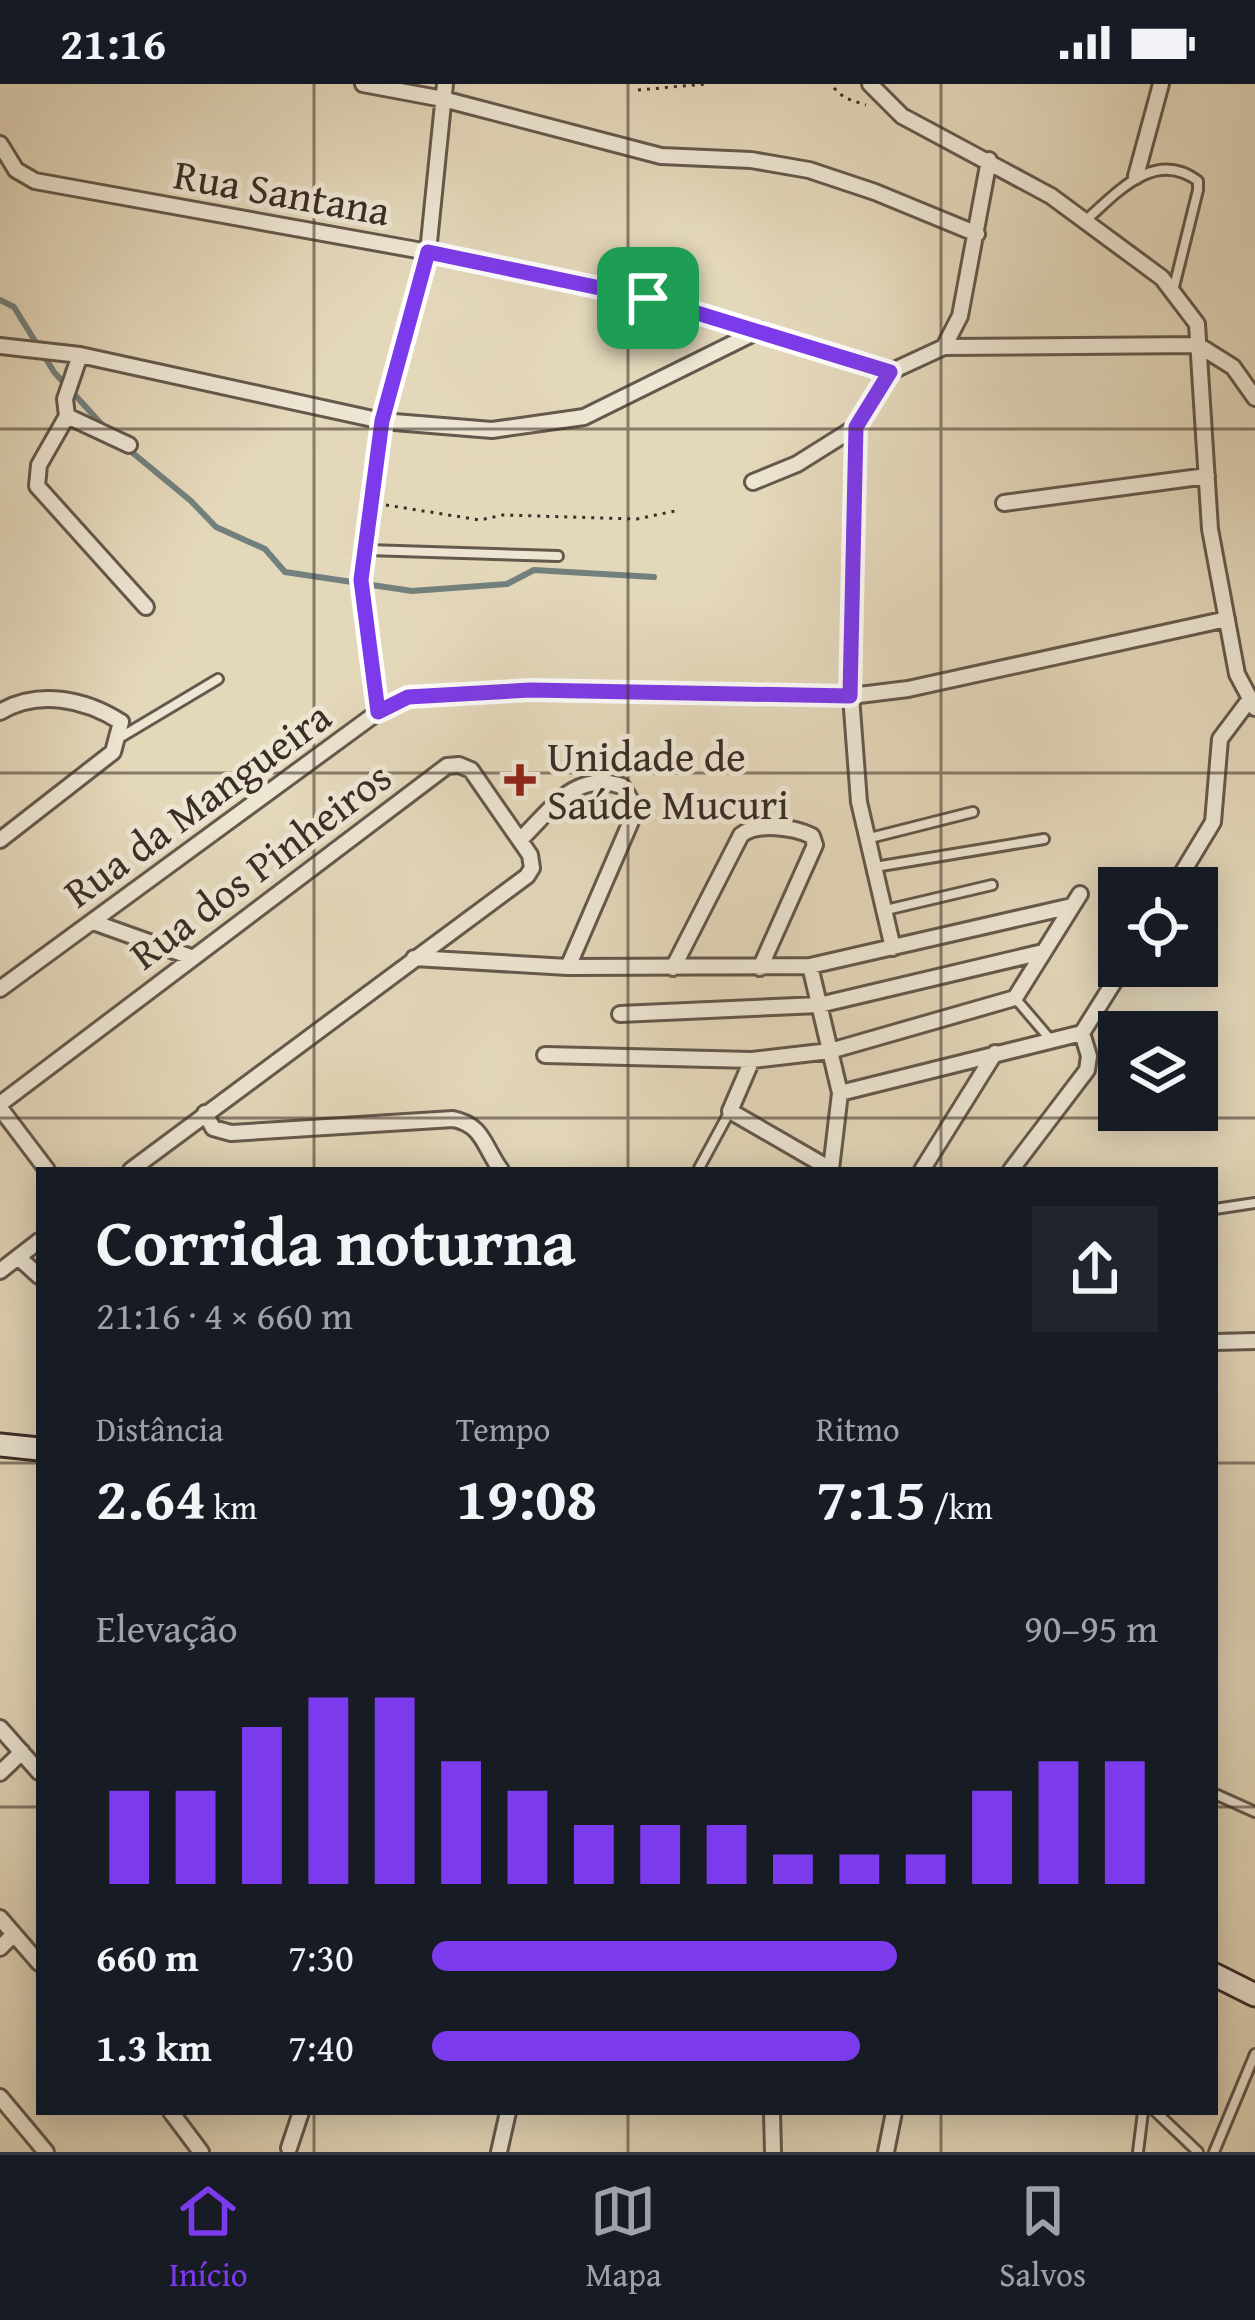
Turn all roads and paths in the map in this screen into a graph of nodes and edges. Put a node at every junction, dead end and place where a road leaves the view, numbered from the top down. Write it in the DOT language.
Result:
graph roads {
  1 [pos="363,84"];
  2 [pos="706,84"];
  3 [pos="870,84"];
  4 [pos="1161,84"];
  5 [pos="638,90"];
  6 [pos="444,92"];
  7 [pos="0,144"];
  8 [pos="989,160"];
  9 [pos="1136,176"];
  10 [pos="1085,221"];
  11 [pos="977,234"];
  12 [pos="428,252"];
  13 [pos="1172,292"];
  14 [pos="760,330"];
  15 [pos="1198,345"];
  16 [pos="0,346"];
  17 [pos="944,347"];
  18 [pos="80,355"];
  19 [pos="890,372"];
  20 [pos="1255,398"];
  21 [pos="67,416"];
  22 [pos="382,421"];
  23 [pos="856,427"];
  24 [pos="129,445"];
  25 [pos="1207,476"];
  26 [pos="753,482"];
  27 [pos="371,503"];
  28 [pos="1004,503"];
  29 [pos="675,511"];
  30 [pos="365,550"];
  31 [pos="558,556"];
  32 [pos="146,607"];
  33 [pos="1227,619"];
  34 [pos="218,679"];
  35 [pos="850,696"];
  36 [pos="1252,703"];
  37 [pos="0,712"];
  38 [pos="378,712"];
  39 [pos="116,740"];
  40 [pos="973,812"];
  41 [pos="520,839"];
  42 [pos="868,839"];
  43 [pos="1044,839"];
  44 [pos="0,840"];
  45 [pos="874,867"];
  46 [pos="1186,867"];
  47 [pos="992,885"];
  48 [pos="884,911"];
  49 [pos="93,922"];
  50 [pos="893,948"];
  51 [pos="1043,952"];
  52 [pos="191,957"];
  53 [pos="414,958"];
  54 [pos="810,966"];
  55 [pos="568,967"];
  56 [pos="673,968"];
  57 [pos="760,968"];
  58 [pos="1111,987"];
  59 [pos="0,989"];
  60 [pos="1015,998"];
  61 [pos="819,1005"];
  62 [pos="620,1014"];
  63 [pos="1082,1033"];
  64 [pos="1051,1040"];
  65 [pos="830,1051"];
  66 [pos="995,1053"];
  67 [pos="545,1055"];
  68 [pos="752,1060"];
  69 [pos="840,1093"];
  70 [pos="0,1106"];
  71 [pos="730,1111"];
  72 [pos="205,1113"];
  73 [pos="45,1167"];
  74 [pos="135,1167"];
  75 [pos="499,1167"];
  76 [pos="700,1167"];
  77 [pos="826,1167"];
  78 [pos="831,1167"];
  79 [pos="924,1167"];
  80 [pos="1013,1167"];
  81 [pos="1255,1203"];
  82 [pos="1218,1209"];
  83 [pos="36,1243"];
  84 [pos="18,1257"];
  85 [pos="0,1271"];
  86 [pos="36,1273"];
  87 [pos="1255,1341"];
  88 [pos="1218,1342"];
  89 [pos="0,1444"];
  90 [pos="36,1449"];
  91 [pos="0,1728"];
  92 [pos="22,1752"];
  93 [pos="36,1768"];
  94 [pos="0,1773"];
  95 [pos="1218,1795"];
  96 [pos="1255,1812"];
  97 [pos="0,1918"];
  98 [pos="14,1934"];
  99 [pos="0,1948"];
  100 [pos="36,1960"];
  101 [pos="1218,1976"];
  102 [pos="1255,1995"];
  103 [pos="1255,2054"];
  104 [pos="0,2097"];
  105 [pos="300,2115"];
  106 [pos="507,2115"];
  107 [pos="772,2115"];
  108 [pos="893,2115"];
  109 [pos="1143,2115"];
  110 [pos="1159,2115"];
  111 [pos="184,2119"];
  112 [pos="289,2148"];
  113 [pos="46,2152"];
  114 [pos="201,2152"];
  115 [pos="499,2152"];
  116 [pos="773,2152"];
  117 [pos="886,2152"];
  118 [pos="1138,2152"];
  119 [pos="1198,2152"];
  120 [pos="1214,2152"];
  1 -- 6 [label="street"];
  2 -- 5 [label="path"];
  3 -- 8 [label="street"];
  4 -- 9 [label="street"];
  6 -- 11 [label="street"];
  6 -- 12 [label="street"];
  7 -- 12 [label="street, Rua Santana"];
  8 -- 10 [label="street"];
  8 -- 11 [label="street"];
  9 -- 10 [label="lane"];
  9 -- 13 [label="lane"];
  10 -- 13 [label="street"];
  11 -- 17 [label="street"];
  12 -- 14 [label="street, Rua Santana"];
  12 -- 22 [label="street"];
  13 -- 15 [label="street"];
  14 -- 19 [label="street, Rua Santana"];
  14 -- 22 [label="street"];
  15 -- 17 [label="street"];
  15 -- 20 [label="street"];
  15 -- 25 [label="street"];
  16 -- 18 [label="street"];
  17 -- 19 [label="street"];
  18 -- 21 [label="street"];
  18 -- 22 [label="street"];
  19 -- 23 [label="street"];
  21 -- 24 [label="street"];
  21 -- 32 [label="street"];
  22 -- 27 [label="street"];
  23 -- 26 [label="street"];
  23 -- 35 [label="street"];
  25 -- 28 [label="street"];
  25 -- 33 [label="street"];
  27 -- 29 [label="path"];
  27 -- 30 [label="street"];
  30 -- 31 [label="lane"];
  30 -- 38 [label="street"];
  33 -- 35 [label="street, Rua da Mangueira"];
  33 -- 36 [label="street"];
  34 -- 39 [label="lane"];
  35 -- 38 [label="street, Rua da Mangueira"];
  35 -- 42 [label="street"];
  36 -- 46 [label="street"];
  37 -- 39 [label="street"];
  38 -- 49 [label="street, Rua da Mangueira"];
  39 -- 44 [label="street"];
  40 -- 42 [label="lane"];
  41 -- 52 [label="street, Rua dos Pinheiros"];
  41 -- 53 [label="street, Rua dos Pinheiros"];
  41 -- 55 [label="street"];
  42 -- 45 [label="street"];
  43 -- 45 [label="lane"];
  45 -- 48 [label="street"];
  47 -- 48 [label="lane"];
  48 -- 50 [label="street"];
  49 -- 52 [label="street"];
  49 -- 59 [label="street, Rua da Mangueira"];
  50 -- 51 [label="street"];
  50 -- 54 [label="street"];
  51 -- 60 [label="street"];
  51 -- 61 [label="street"];
  52 -- 70 [label="street, Rua dos Pinheiros"];
  53 -- 55 [label="street"];
  53 -- 72 [label="street"];
  54 -- 57 [label="street"];
  54 -- 61 [label="street"];
  55 -- 56 [label="street"];
  56 -- 57 [label="street"];
  56 -- 57 [label="street"];
  58 -- 63 [label="street"];
  60 -- 64 [label="lane"];
  60 -- 65 [label="street"];
  61 -- 62 [label="street"];
  61 -- 65 [label="street"];
  63 -- 64 [label="street"];
  63 -- 80 [label="street"];
  64 -- 66 [label="street"];
  65 -- 68 [label="street"];
  65 -- 69 [label="street"];
  66 -- 69 [label="street"];
  66 -- 79 [label="street"];
  67 -- 68 [label="street"];
  68 -- 71 [label="street"];
  69 -- 78 [label="street"];
  70 -- 73 [label="street"];
  71 -- 76 [label="lane"];
  71 -- 77 [label="street"];
  72 -- 74 [label="street"];
  72 -- 75 [label="street"];
  81 -- 82 [label="lane"];
  83 -- 84 [label="street"];
  84 -- 85 [label="street"];
  84 -- 86 [label="street"];
  87 -- 88 [label="street"];
  89 -- 90 [label="street"];
  91 -- 92 [label="street"];
  92 -- 93 [label="street"];
  92 -- 94 [label="street"];
  95 -- 96 [label="lane"];
  97 -- 98 [label="street"];
  98 -- 99 [label="street"];
  98 -- 100 [label="street"];
  101 -- 102 [label="street"];
  103 -- 120 [label="lane"];
  104 -- 113 [label="street"];
  105 -- 112 [label="street"];
  106 -- 115 [label="street"];
  107 -- 116 [label="street"];
  108 -- 117 [label="street"];
  109 -- 118 [label="lane"];
  110 -- 119 [label="lane"];
  111 -- 114 [label="street"];
}
